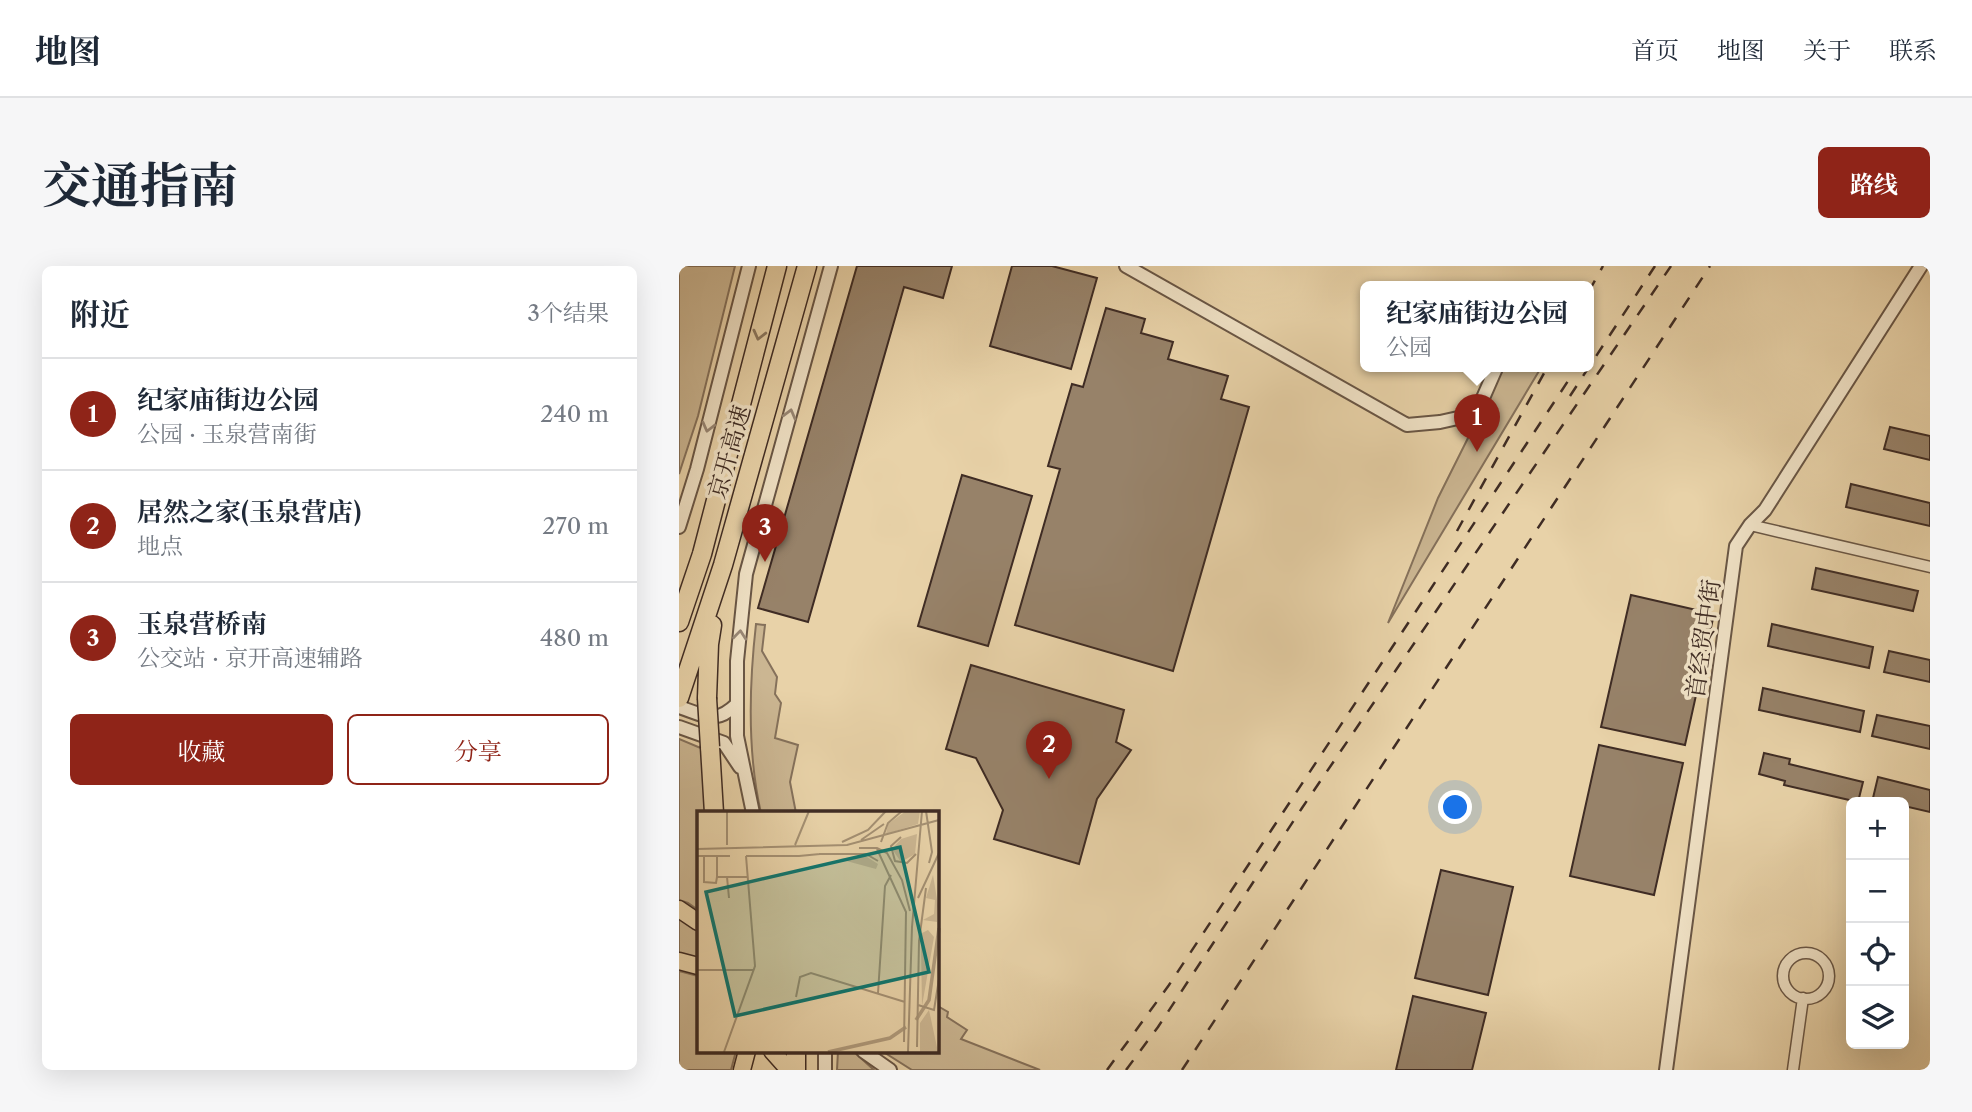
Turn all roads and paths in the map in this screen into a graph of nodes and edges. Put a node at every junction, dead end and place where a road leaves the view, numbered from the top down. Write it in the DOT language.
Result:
graph roads {
  1 [pos="749,266"];
  2 [pos="1126,266"];
  3 [pos="1921,266"];
  4 [pos="776,268"];
  5 [pos="831,269"];
  6 [pos="807,270"];
  7 [pos="1494,372"];
  8 [pos="1750,525"];
  9 [pos="679,527"];
  10 [pos="723,565"];
  11 [pos="1930,567"];
  12 [pos="679,622"];
  13 [pos="680,698"];
  14 [pos="737,704"];
  15 [pos="679,727"];
  16 [pos="745,776"];
  17 [pos="713,778"];
  18 [pos="715,811"];
  19 [pos="724,811"];
  20 [pos="753,811"];
  21 [pos="679,909"];
  22 [pos="697,921"];
  23 [pos="679,961"];
  24 [pos="697,966"];
  25 [pos="1803,998"];
  26 [pos="747,1052"];
  27 [pos="773,1052"];
  28 [pos="796,1052"];
  29 [pos="825,1052"];
  30 [pos="864,1052"];
  31 [pos="742,1070"];
  32 [pos="789,1070"];
  33 [pos="796,1070"];
  34 [pos="825,1070"];
  35 [pos="890,1070"];
  36 [pos="1666,1070"];
  37 [pos="1793,1070"];
  1 -- 9 [label="street, one-way"];
  2 -- 7 [label="street"];
  3 -- 8 [label="street, 首经贸中街"];
  4 -- 12 [label="highway, 京开高速, one-way"];
  5 -- 6 [label="street"];
  14 -- 5 [label="street, one-way"];
  6 -- 10 [label="highway, 京开高速"];
  8 -- 11 [label="street"];
  8 -- 36 [label="street, 首经贸中街"];
  10 -- 13 [label="highway, 京开高速"];
  10 -- 17 [label="highway, bridge"];
  13 -- 14 [label="street"];
  14 -- 16 [label="street"];
  15 -- 16 [label="street"];
  16 -- 20 [label="street"];
  17 -- 18 [label="highway"];
  17 -- 19 [label="highway"];
  21 -- 22 [label="highway"];
  23 -- 24 [label="highway"];
  25 -- 25 [label="street"];
  25 -- 37 [label="street"];
  26 -- 31 [label="highway"];
  27 -- 32 [label="highway"];
  28 -- 33 [label="highway"];
  29 -- 34 [label="street"];
  30 -- 35 [label="street"];
}
